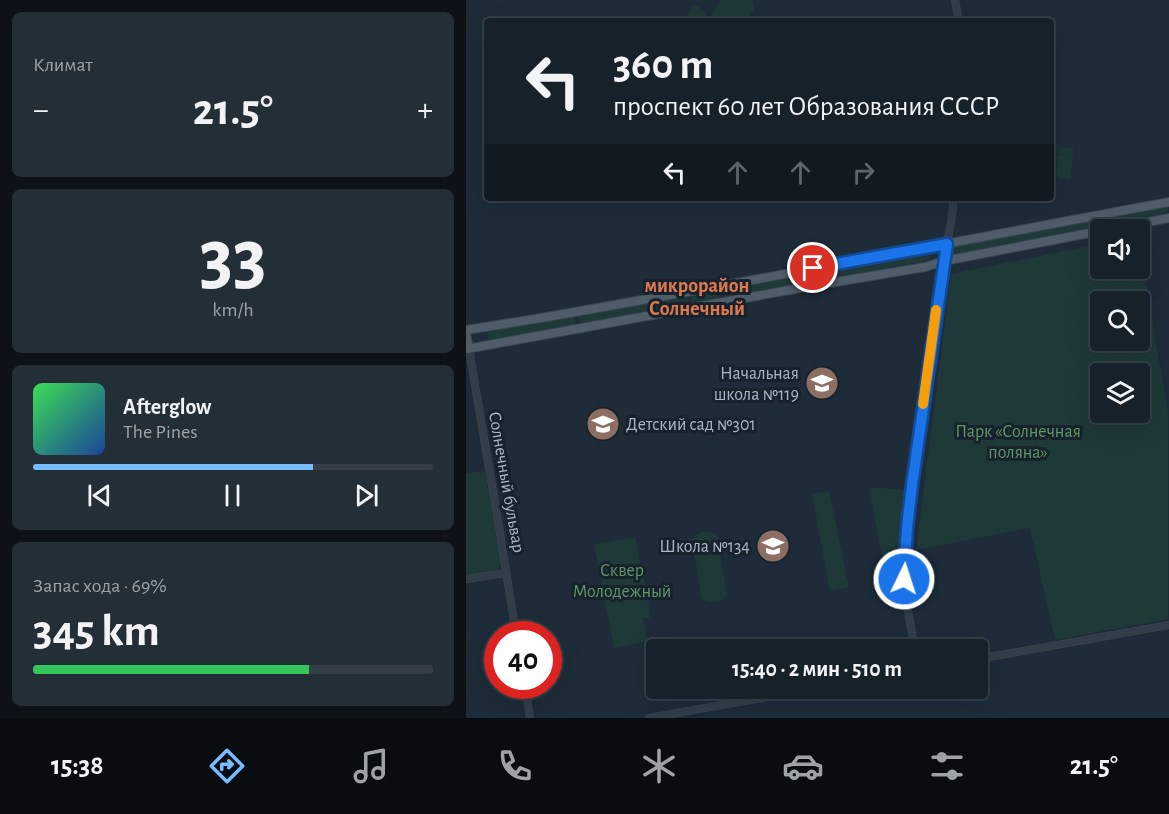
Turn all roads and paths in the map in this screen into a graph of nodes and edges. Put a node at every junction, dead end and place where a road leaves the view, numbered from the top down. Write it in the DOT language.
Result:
graph roads {
  1 [pos="955,0"];
  2 [pos="958,18"];
  3 [pos="954,201"];
  4 [pos="1168,202"];
  5 [pos="1168,218"];
  6 [pos="1150,221"];
  7 [pos="1090,233"];
  8 [pos="947,244"];
  9 [pos="944,261"];
  10 [pos="726,285"];
  11 [pos="728,301"];
  12 [pos="466,332"];
  13 [pos="467,349"];
  14 [pos="506,573"];
  15 [pos="466,579"];
  16 [pos="514,621"];
  17 [pos="1168,625"];
  18 [pos="914,639"];
  19 [pos="988,657"];
  20 [pos="527,699"];
  21 [pos="756,699"];
  22 [pos="530,718"];
  23 [pos="649,718"];
  1 -- 2 [label="street"];
  3 -- 8 [label="street"];
  4 -- 8 [label="main road"];
  5 -- 6 [label="main road"];
  7 -- 9 [label="main road"];
  8 -- 9 [label="main road"];
  8 -- 10 [label="main road"];
  9 -- 11 [label="main road"];
  9 -- 18 [label="street"];
  10 -- 11 [label="main road"];
  10 -- 12 [label="main road"];
  11 -- 13 [label="main road"];
  12 -- 13 [label="main road, Солнечный бульвар"];
  13 -- 14 [label="street, Солнечный бульвар"];
  14 -- 15 [label="street"];
  14 -- 16 [label="street, Солнечный бульвар"];
  17 -- 19 [label="street"];
  20 -- 22 [label="street"];
  21 -- 23 [label="street"];
}
